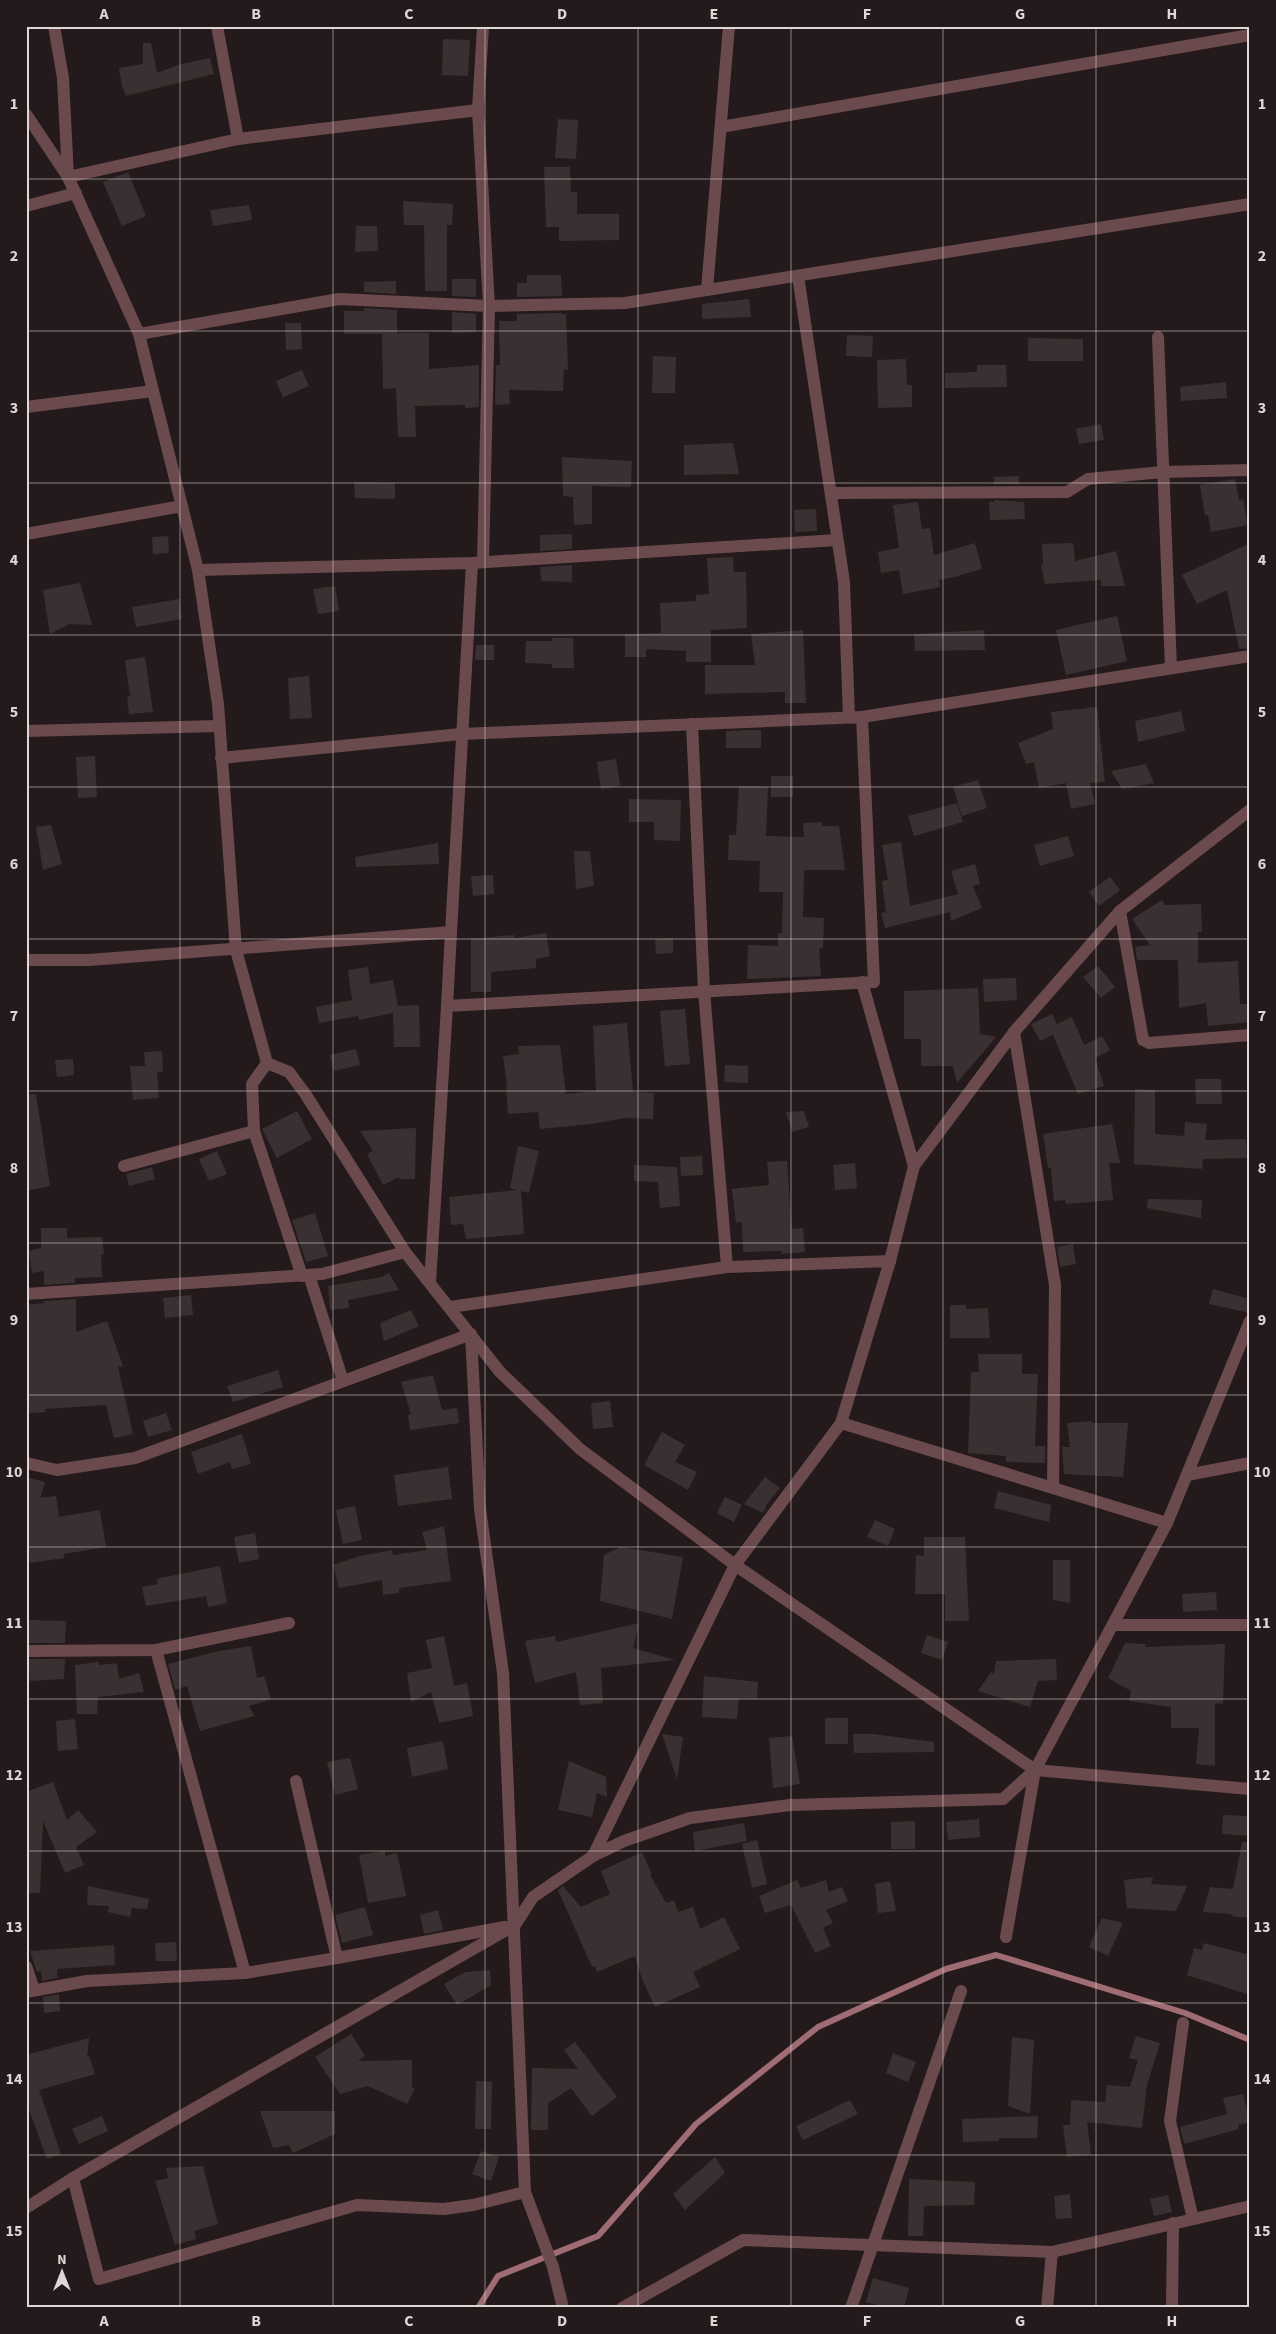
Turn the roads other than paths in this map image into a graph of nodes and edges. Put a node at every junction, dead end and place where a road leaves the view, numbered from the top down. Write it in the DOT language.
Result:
graph roads {
  1 [pos="54,26"];
  2 [pos="217,26"];
  3 [pos="483,26"];
  4 [pos="729,26"];
  5 [pos="1250,35"];
  6 [pos="478,110"];
  7 [pos="26,114"];
  8 [pos="721,128"];
  9 [pos="238,139"];
  10 [pos="68,177"];
  11 [pos="76,193"];
  12 [pos="1250,204"];
  13 [pos="26,206"];
  14 [pos="798,276"];
  15 [pos="708,290"];
  16 [pos="489,306"];
  17 [pos="139,334"];
  18 [pos="1158,337"];
  19 [pos="154,391"];
  20 [pos="26,407"];
  21 [pos="1250,470"];
  22 [pos="1163,472"];
  23 [pos="831,493"];
  24 [pos="182,506"];
  25 [pos="26,534"];
  26 [pos="837,540"];
  27 [pos="478,562"];
  28 [pos="198,570"];
  29 [pos="1250,656"];
  30 [pos="1171,668"];
  31 [pos="855,717"];
  32 [pos="692,724"];
  33 [pos="218,726"];
  34 [pos="26,731"];
  35 [pos="461,734"];
  36 [pos="221,758"];
  37 [pos="1250,810"];
  38 [pos="1120,911"];
  39 [pos="451,932"];
  40 [pos="236,950"];
  41 [pos="26,960"];
  42 [pos="862,982"];
  43 [pos="704,992"];
  44 [pos="447,1006"];
  45 [pos="1014,1032"];
  46 [pos="1250,1035"];
  47 [pos="267,1062"];
  48 [pos="254,1131"];
  49 [pos="124,1166"];
  50 [pos="914,1166"];
  51 [pos="405,1252"];
  52 [pos="890,1261"];
  53 [pos="727,1267"];
  54 [pos="305,1275"];
  55 [pos="430,1283"];
  56 [pos="26,1294"];
  57 [pos="450,1308"];
  58 [pos="1250,1321"];
  59 [pos="470,1334"];
  60 [pos="343,1381"];
  61 [pos="842,1423"];
  62 [pos="26,1463"];
  63 [pos="1250,1463"];
  64 [pos="1187,1474"];
  65 [pos="1053,1488"];
  66 [pos="1168,1523"];
  67 [pos="735,1565"];
  68 [pos="289,1623"];
  69 [pos="1113,1625"];
  70 [pos="1250,1626"];
  71 [pos="156,1650"];
  72 [pos="26,1651"];
  73 [pos="1035,1770"];
  74 [pos="296,1781"];
  75 [pos="1250,1789"];
  76 [pos="593,1856"];
  77 [pos="515,1925"];
  78 [pos="1006,1937"];
  79 [pos="337,1958"];
  80 [pos="26,1966"];
  81 [pos="245,1973"];
  82 [pos="30,1991"];
  83 [pos="961,1991"];
  84 [pos="1183,2023"];
  85 [pos="73,2178"];
  86 [pos="526,2192"];
  87 [pos="1250,2206"];
  88 [pos="26,2208"];
  89 [pos="1193,2219"];
  90 [pos="1173,2223"];
  91 [pos="874,2244"];
  92 [pos="1052,2252"];
  93 [pos="563,2308"];
  94 [pos="622,2308"];
  95 [pos="851,2308"];
  96 [pos="1047,2308"];
  97 [pos="1172,2308"];
  1 -- 10 [label="street"];
  2 -- 9 [label="street"];
  3 -- 6 [label="street"];
  4 -- 8 [label="street"];
  5 -- 8 [label="street"];
  6 -- 9 [label="street"];
  6 -- 16 [label="street"];
  7 -- 10 [label="street"];
  8 -- 15 [label="street"];
  9 -- 10 [label="street"];
  10 -- 11 [label="street"];
  11 -- 13 [label="street"];
  11 -- 17 [label="street"];
  12 -- 14 [label="street"];
  14 -- 15 [label="street"];
  14 -- 23 [label="street"];
  15 -- 16 [label="street"];
  16 -- 17 [label="street"];
  16 -- 27 [label="street"];
  17 -- 19 [label="street"];
  18 -- 22 [label="street"];
  19 -- 20 [label="street"];
  19 -- 24 [label="street"];
  21 -- 22 [label="street"];
  22 -- 23 [label="street"];
  22 -- 30 [label="street"];
  23 -- 26 [label="street"];
  24 -- 25 [label="street"];
  24 -- 28 [label="street"];
  26 -- 27 [label="street"];
  26 -- 31 [label="street"];
  27 -- 28 [label="street"];
  27 -- 35 [label="street"];
  28 -- 33 [label="street"];
  29 -- 30 [label="street"];
  30 -- 31 [label="street"];
  31 -- 32 [label="street"];
  31 -- 42 [label="street"];
  32 -- 35 [label="street"];
  32 -- 43 [label="street"];
  33 -- 34 [label="street"];
  33 -- 36 [label="street"];
  35 -- 36 [label="street"];
  35 -- 39 [label="street"];
  36 -- 40 [label="street"];
  37 -- 38 [label="street"];
  38 -- 45 [label="street"];
  38 -- 46 [label="street"];
  39 -- 40 [label="street"];
  39 -- 44 [label="street"];
  40 -- 41 [label="street"];
  40 -- 47 [label="street"];
  42 -- 43 [label="street"];
  42 -- 50 [label="street"];
  43 -- 44 [label="street"];
  43 -- 53 [label="street"];
  44 -- 55 [label="street"];
  45 -- 50 [label="street"];
  45 -- 65 [label="street"];
  47 -- 48 [label="street"];
  47 -- 51 [label="street"];
  48 -- 49 [label="street"];
  48 -- 54 [label="street"];
  50 -- 52 [label="street"];
  51 -- 54 [label="street"];
  51 -- 55 [label="street"];
  52 -- 53 [label="street"];
  52 -- 61 [label="street"];
  53 -- 57 [label="street"];
  54 -- 56 [label="street"];
  54 -- 60 [label="street"];
  55 -- 57 [label="street"];
  57 -- 59 [label="street"];
  58 -- 64 [label="street"];
  59 -- 60 [label="street"];
  59 -- 67 [label="street"];
  59 -- 77 [label="street"];
  60 -- 62 [label="street"];
  61 -- 65 [label="street"];
  61 -- 67 [label="street"];
  63 -- 64 [label="street"];
  64 -- 66 [label="street"];
  65 -- 66 [label="street"];
  66 -- 69 [label="street"];
  67 -- 73 [label="street"];
  67 -- 76 [label="street"];
  68 -- 71 [label="street"];
  69 -- 70 [label="street"];
  69 -- 73 [label="street"];
  71 -- 72 [label="street"];
  71 -- 81 [label="street"];
  73 -- 75 [label="street"];
  73 -- 76 [label="street"];
  73 -- 78 [label="street"];
  74 -- 79 [label="street"];
  76 -- 77 [label="street"];
  77 -- 79 [label="street"];
  77 -- 85 [label="street"];
  77 -- 86 [label="street"];
  79 -- 81 [label="street"];
  80 -- 82 [label="street"];
  81 -- 82 [label="street"];
  83 -- 91 [label="street"];
  84 -- 89 [label="street"];
  85 -- 86 [label="street"];
  85 -- 88 [label="street"];
  86 -- 93 [label="street"];
  87 -- 89 [label="street"];
  89 -- 90 [label="street"];
  90 -- 92 [label="street"];
  90 -- 97 [label="street"];
  91 -- 92 [label="street"];
  91 -- 94 [label="street"];
  91 -- 95 [label="street"];
  92 -- 96 [label="street"];
}
